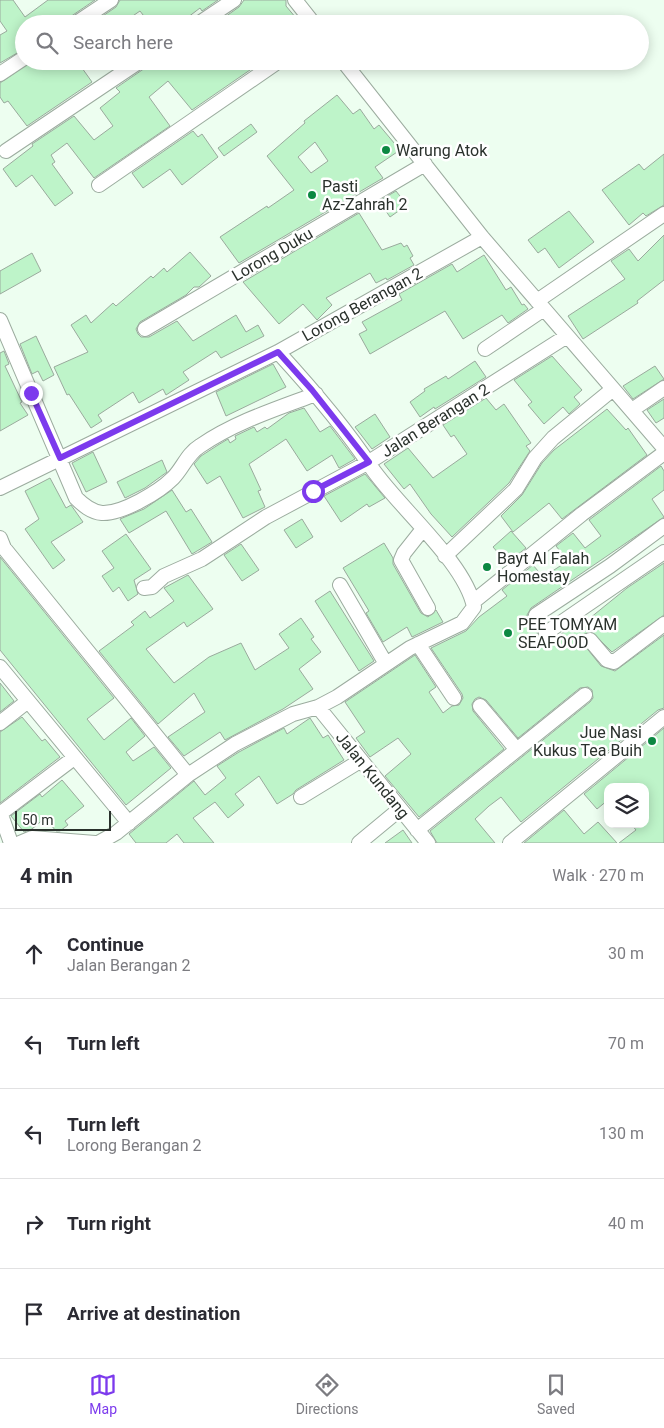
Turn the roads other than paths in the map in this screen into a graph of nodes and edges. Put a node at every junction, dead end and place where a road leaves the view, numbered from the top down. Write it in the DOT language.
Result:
graph roads {
  1 [pos="111,0"];
  2 [pos="234,0"];
  3 [pos="295,0"];
  4 [pos="88,15"];
  5 [pos="212,15"];
  6 [pos="307,15"];
  7 [pos="15,64"];
  8 [pos="127,70"];
  9 [pos="266,70"];
  10 [pos="350,70"];
  11 [pos="0,74"];
  12 [pos="6,151"];
  13 [pos="425,164"];
  14 [pos="100,185"];
  15 [pos="664,214"];
  16 [pos="482,237"];
  17 [pos="541,305"];
  18 [pos="0,320"];
  19 [pos="145,328"];
  20 [pos="568,336"];
  21 [pos="485,348"];
  22 [pos="278,352"];
  23 [pos="664,388"];
  24 [pos="613,389"];
  25 [pos="316,394"];
  26 [pos="632,410"];
  27 [pos="664,448"];
  28 [pos="664,453"];
  29 [pos="60,458"];
  30 [pos="369,462"];
  31 [pos="0,488"];
  32 [pos="664,526"];
  33 [pos="423,529"];
  34 [pos="0,538"];
  35 [pos="664,552"];
  36 [pos="445,556"];
  37 [pos="340,586"];
  38 [pos="144,588"];
  39 [pos="473,602"];
  40 [pos="428,608"];
  41 [pos="536,615"];
  42 [pos="664,624"];
  43 [pos="546,633"];
  44 [pos="590,640"];
  45 [pos="418,644"];
  46 [pos="386,664"];
  47 [pos="0,667"];
  48 [pos="585,695"];
  49 [pos="454,698"];
  50 [pos="28,701"];
  51 [pos="480,706"];
  52 [pos="318,707"];
  53 [pos="664,717"];
  54 [pos="0,723"];
  55 [pos="517,750"];
  56 [pos="74,758"];
  57 [pos="360,761"];
  58 [pos="188,775"];
  59 [pos="300,797"];
  60 [pos="400,809"];
  61 [pos="0,812"];
  62 [pos="129,823"];
  63 [pos="417,830"];
  64 [pos="11,843"];
  65 [pos="20,843"];
  66 [pos="97,843"];
  67 [pos="359,843"];
  68 [pos="428,843"];
  69 [pos="510,843"];
  1 -- 4 [label="street"];
  2 -- 5 [label="street"];
  3 -- 6 [label="street"];
  7 -- 11 [label="street"];
  8 -- 12 [label="street"];
  9 -- 14 [label="street"];
  10 -- 13 [label="street"];
  13 -- 16 [label="street"];
  13 -- 19 [label="street, Lorong Duku"];
  15 -- 17 [label="street"];
  16 -- 17 [label="street"];
  16 -- 22 [label="street, Lorong Berangan 2"];
  17 -- 20 [label="street"];
  17 -- 21 [label="street"];
  18 -- 29 [label="street"];
  20 -- 24 [label="street"];
  20 -- 30 [label="street, Jalan Berangan 2"];
  22 -- 25 [label="street"];
  22 -- 29 [label="street, Lorong Berangan 2"];
  23 -- 26 [label="street"];
  24 -- 26 [label="street"];
  24 -- 36 [label="street"];
  25 -- 29 [label="street"];
  25 -- 30 [label="street"];
  26 -- 27 [label="street"];
  28 -- 39 [label="street"];
  29 -- 31 [label="street, Lorong Berangan 2"];
  30 -- 33 [label="street"];
  30 -- 38 [label="street, Jalan Berangan 2"];
  32 -- 41 [label="street"];
  33 -- 36 [label="street"];
  33 -- 40 [label="street"];
  34 -- 58 [label="street"];
  35 -- 43 [label="street"];
  36 -- 39 [label="street"];
  37 -- 46 [label="street"];
  39 -- 45 [label="street"];
  42 -- 44 [label="street"];
  45 -- 46 [label="street"];
  45 -- 49 [label="street"];
  46 -- 52 [label="street"];
  47 -- 50 [label="street"];
  48 -- 55 [label="street"];
  50 -- 54 [label="street"];
  50 -- 56 [label="street"];
  51 -- 55 [label="street"];
  52 -- 57 [label="street, Jalan Kundang"];
  52 -- 58 [label="street"];
  53 -- 69 [label="street"];
  55 -- 63 [label="street"];
  56 -- 61 [label="street"];
  56 -- 62 [label="street"];
  57 -- 59 [label="street"];
  57 -- 60 [label="street, Jalan Kundang"];
  58 -- 62 [label="street"];
  60 -- 63 [label="street, Jalan Kundang"];
  60 -- 67 [label="street"];
  61 -- 64 [label="street"];
  62 -- 66 [label="street"];
  63 -- 68 [label="street, Jalan Kundang"];
  65 -- 66 [label="street"];
}
